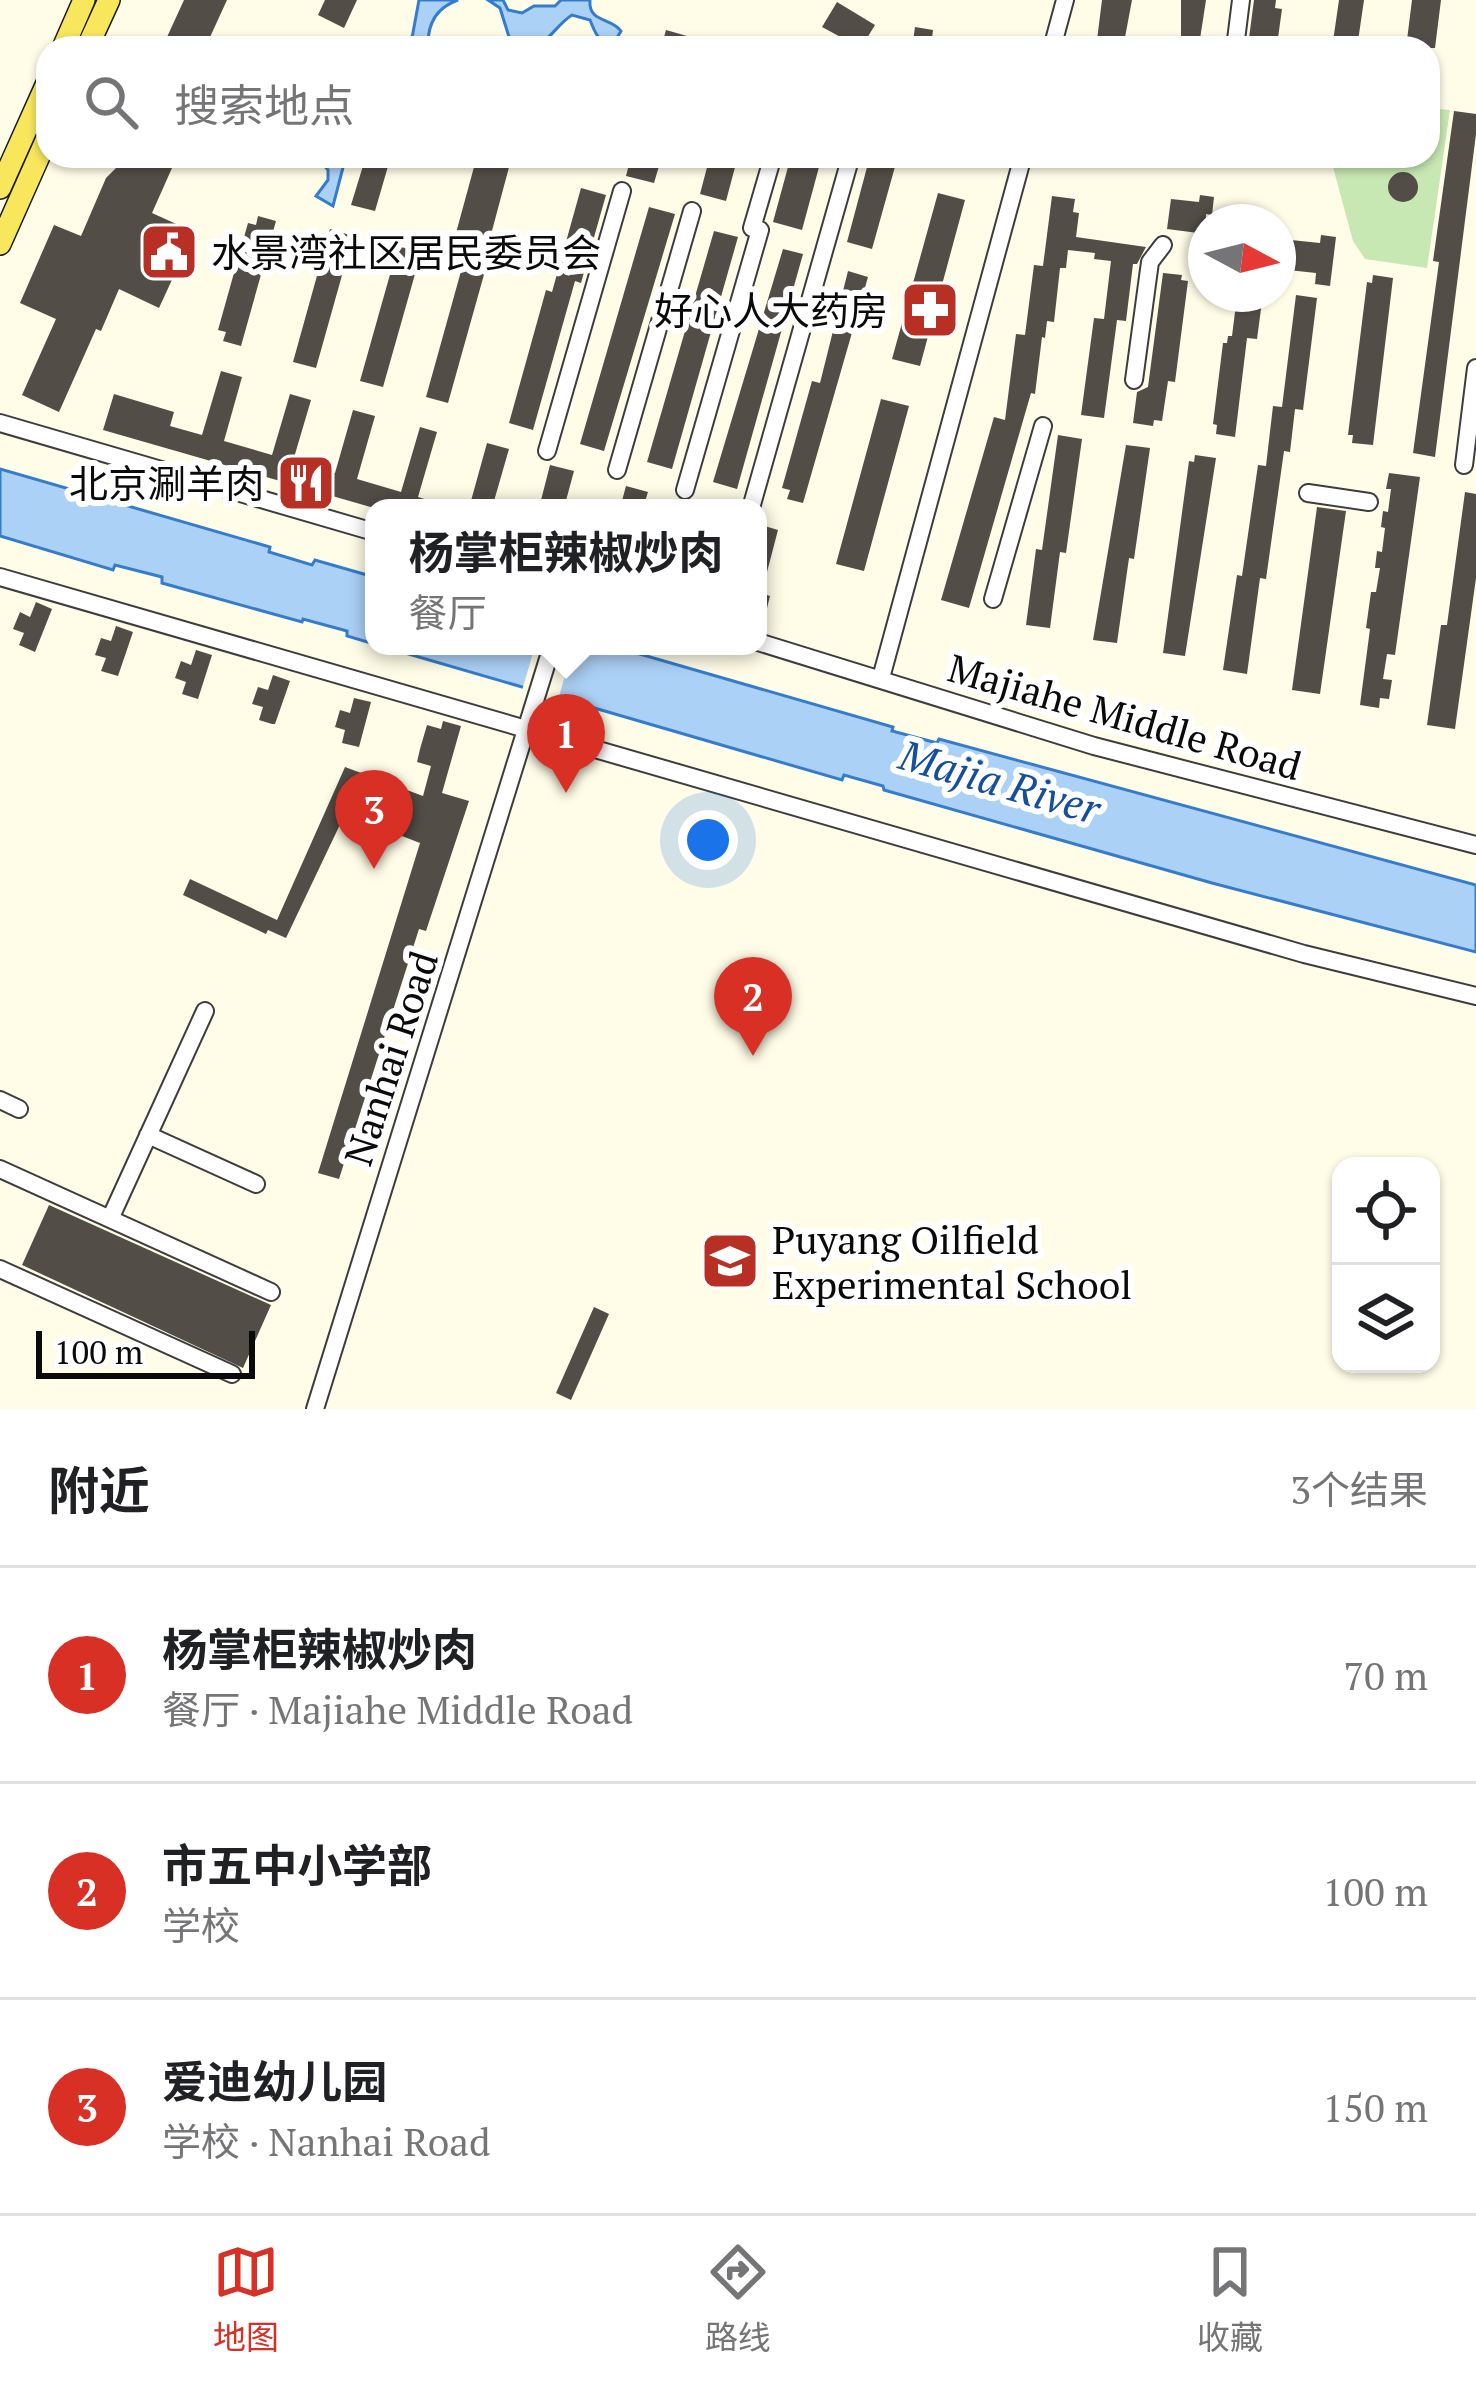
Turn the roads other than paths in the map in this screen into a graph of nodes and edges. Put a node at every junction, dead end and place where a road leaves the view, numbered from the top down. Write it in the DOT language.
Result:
graph roads {
  1 [pos="84,0"];
  2 [pos="109,0"];
  3 [pos="1065,0"];
  4 [pos="1241,0"];
  5 [pos="68,36"];
  6 [pos="92,36"];
  7 [pos="1055,36"];
  8 [pos="1236,36"];
  9 [pos="36,108"];
  10 [pos="36,163"];
  11 [pos="770,168"];
  12 [pos="848,168"];
  13 [pos="1020,168"];
  14 [pos="0,188"];
  15 [pos="622,191"];
  16 [pos="692,211"];
  17 [pos="0,244"];
  18 [pos="1163,245"];
  19 [pos="1476,368"];
  20 [pos="1134,380"];
  21 [pos="0,423"];
  22 [pos="1043,426"];
  23 [pos="547,452"];
  24 [pos="1464,465"];
  25 [pos="616,470"];
  26 [pos="685,490"];
  27 [pos="1308,494"];
  28 [pos="754,499"];
  29 [pos="1370,502"];
  30 [pos="365,529"];
  31 [pos="0,577"];
  32 [pos="993,599"];
  33 [pos="767,645"];
  34 [pos="549,655"];
  35 [pos="881,678"];
  36 [pos="529,728"];
  37 [pos="1476,845"];
  38 [pos="1476,996"];
  39 [pos="205,1011"];
  40 [pos="0,1100"];
  41 [pos="19,1109"];
  42 [pos="148,1135"];
  43 [pos="0,1169"];
  44 [pos="256,1184"];
  45 [pos="110,1219"];
  46 [pos="0,1269"];
  47 [pos="271,1292"];
  48 [pos="232,1374"];
  49 [pos="314,1409"];
  1 -- 5 [label="main road"];
  2 -- 6 [label="main road"];
  3 -- 7 [label="street"];
  4 -- 8 [label="street"];
  9 -- 14 [label="main road"];
  10 -- 17 [label="main road"];
  11 -- 26 [label="street"];
  12 -- 28 [label="street"];
  13 -- 35 [label="street"];
  15 -- 23 [label="street"];
  16 -- 25 [label="street"];
  18 -- 20 [label="street"];
  19 -- 24 [label="street"];
  21 -- 30 [label="street"];
  22 -- 32 [label="street"];
  27 -- 29 [label="street"];
  31 -- 36 [label="street"];
  33 -- 35 [label="street, Majiahe Middle Road"];
  34 -- 36 [label="street, Nanhai Road"];
  35 -- 37 [label="street, Majiahe Middle Road"];
  36 -- 38 [label="street"];
  36 -- 49 [label="street, Nanhai Road"];
  39 -- 42 [label="street"];
  40 -- 41 [label="street"];
  42 -- 44 [label="street"];
  42 -- 45 [label="street"];
  43 -- 45 [label="street"];
  45 -- 47 [label="street"];
  46 -- 48 [label="street"];
}
